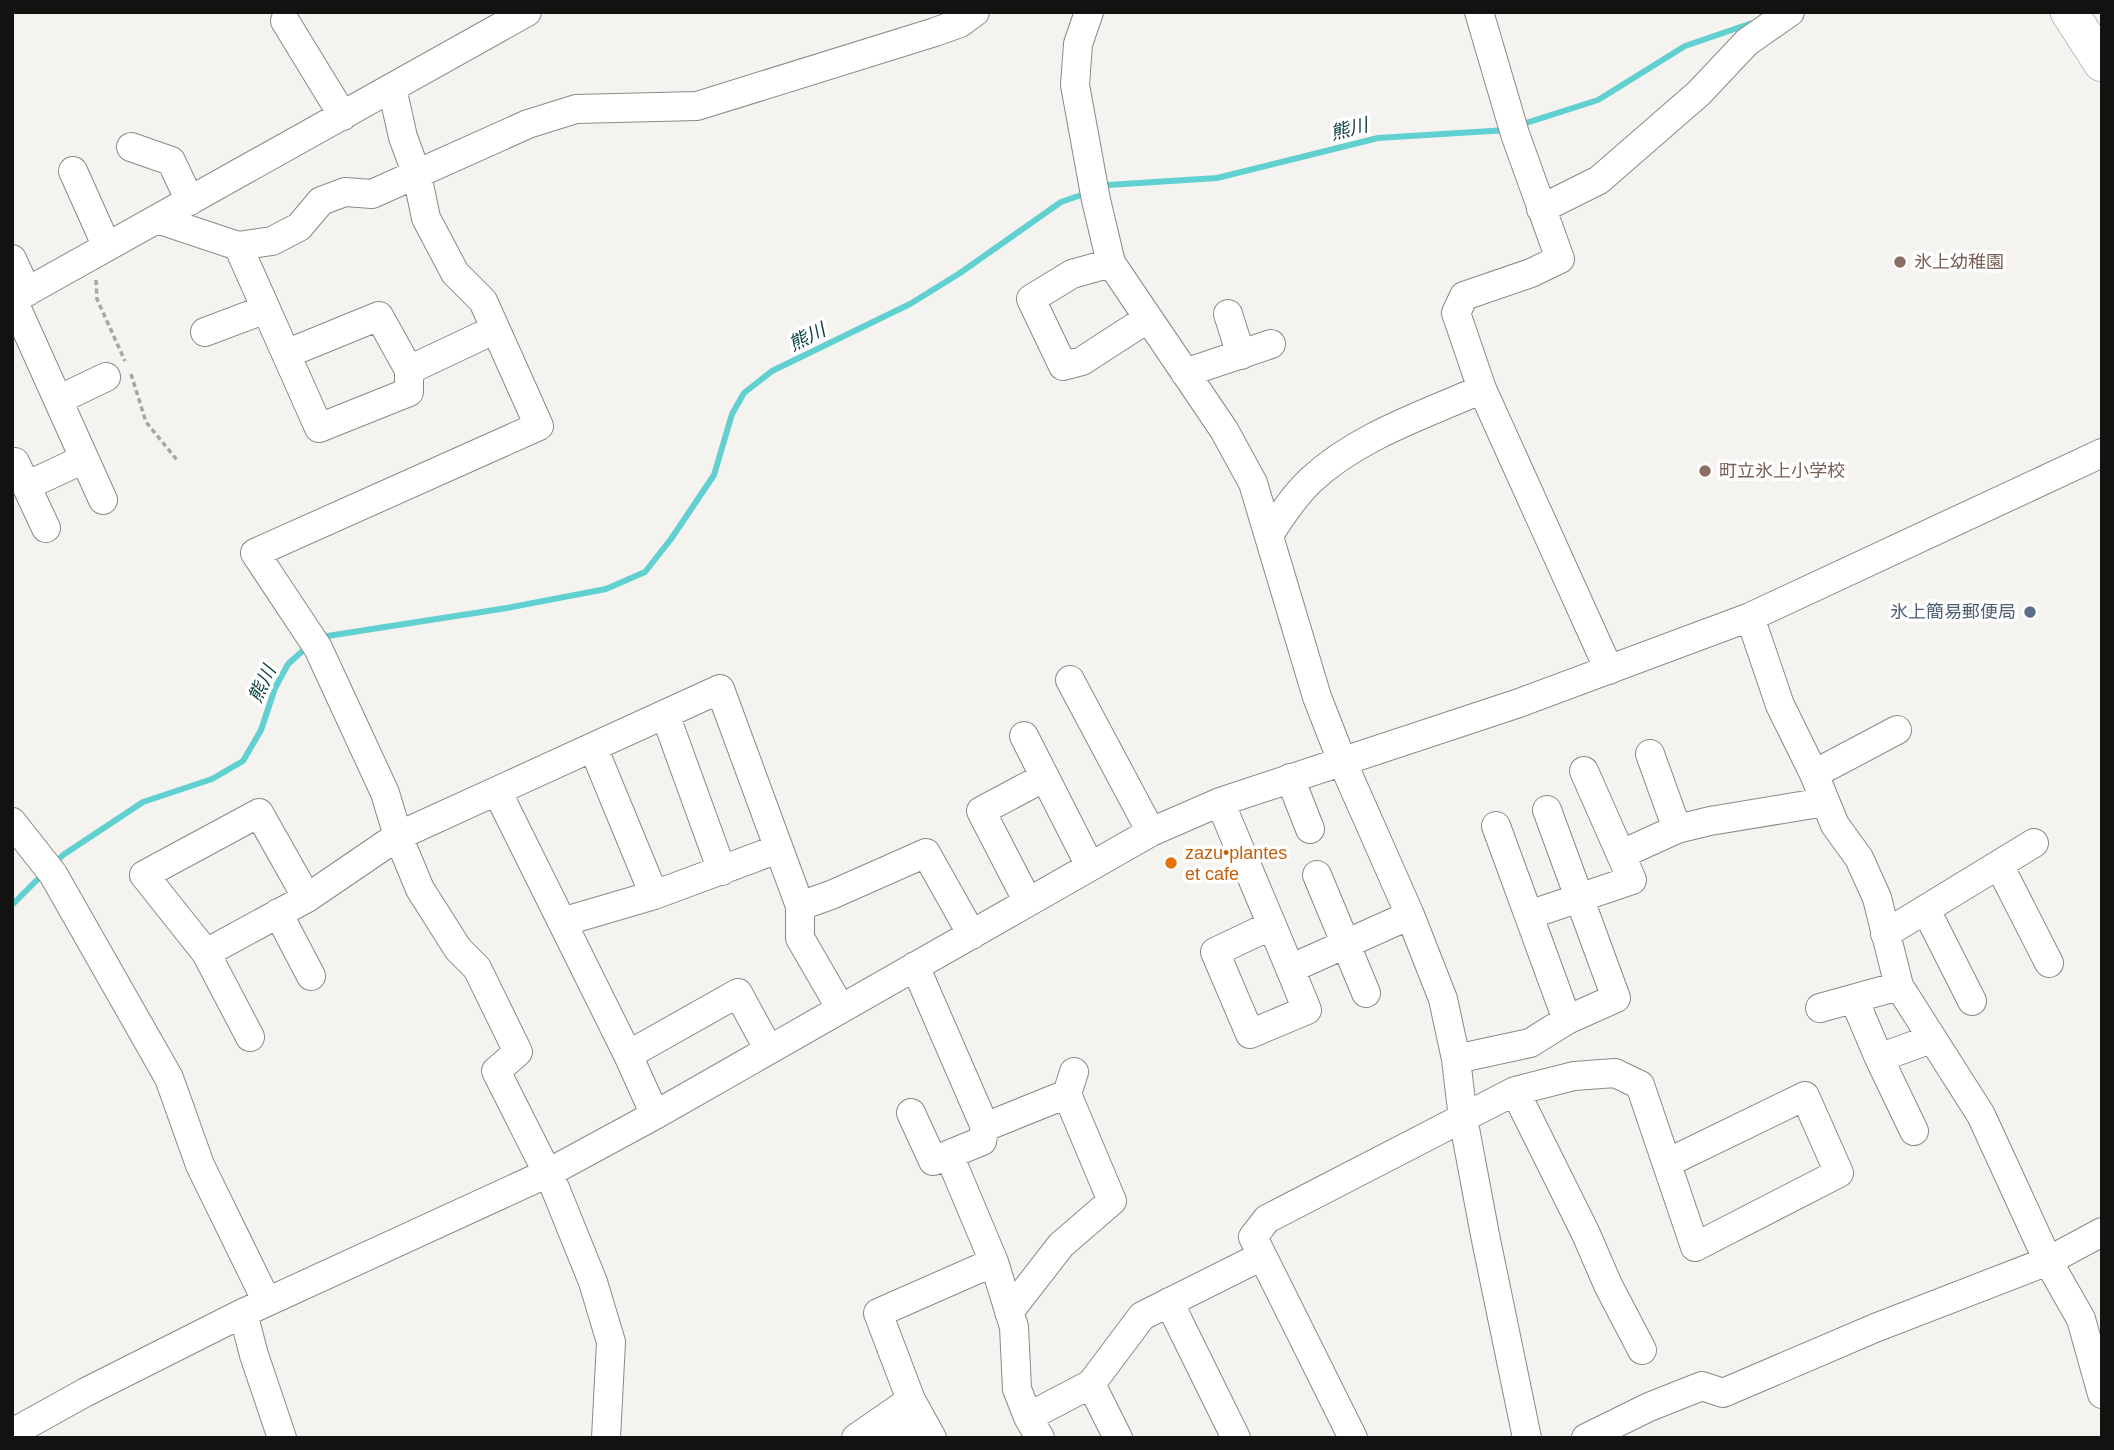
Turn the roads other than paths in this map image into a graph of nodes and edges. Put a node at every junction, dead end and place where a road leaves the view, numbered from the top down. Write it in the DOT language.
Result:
graph roads {
  1 [pos="527,12"];
  2 [pos="975,12"];
  3 [pos="1089,12"];
  4 [pos="1479,12"];
  5 [pos="2069,12"];
  6 [pos="1790,13"];
  7 [pos="285,21"];
  8 [pos="2102,63"];
  9 [pos="392,88"];
  10 [pos="343,116"];
  11 [pos="131,147"];
  12 [pos="73,171"];
  13 [pos="417,175"];
  14 [pos="190,201"];
  15 [pos="1541,209"];
  16 [pos="157,219"];
  17 [pos="238,246"];
  18 [pos="101,250"];
  19 [pos="12,259"];
  20 [pos="1111,263"];
  21 [pos="17,298"];
  22 [pos="266,309"];
  23 [pos="1228,314"];
  24 [pos="1147,319"];
  25 [pos="205,332"];
  26 [pos="481,336"];
  27 [pos="1271,344"];
  28 [pos="286,354"];
  29 [pos="1241,355"];
  30 [pos="409,370"];
  31 [pos="1185,373"];
  32 [pos="106,377"];
  33 [pos="1482,388"];
  34 [pos="58,400"];
  35 [pos="2102,453"];
  36 [pos="84,459"];
  37 [pos="103,500"];
  38 [pos="46,528"];
  39 [pos="1269,536"];
  40 [pos="1750,617"];
  41 [pos="1609,670"];
  42 [pos="1070,680"];
  43 [pos="666,714"];
  44 [pos="1897,730"];
  45 [pos="1024,736"];
  46 [pos="593,747"];
  47 [pos="1650,754"];
  48 [pos="1342,761"];
  49 [pos="1584,771"];
  50 [pos="1814,774"];
  51 [pos="1045,777"];
  52 [pos="1290,778"];
  53 [pos="497,791"];
  54 [pos="1220,802"];
  55 [pos="1825,802"];
  56 [pos="1547,810"];
  57 [pos="12,822"];
  58 [pos="1496,826"];
  59 [pos="1310,829"];
  60 [pos="1677,829"];
  61 [pos="1151,832"];
  62 [pos="398,836"];
  63 [pos="2034,844"];
  64 [pos="778,849"];
  65 [pos="1622,854"];
  66 [pos="1999,865"];
  67 [pos="1090,866"];
  68 [pos="722,871"];
  69 [pos="1317,875"];
  70 [pos="654,895"];
  71 [pos="307,898"];
  72 [pos="1580,898"];
  73 [pos="1028,902"];
  74 [pos="800,906"];
  75 [pos="1926,910"];
  76 [pos="278,913"];
  77 [pos="1410,915"];
  78 [pos="1529,915"];
  79 [pos="562,922"];
  80 [pos="1272,925"];
  81 [pos="1885,934"];
  82 [pos="972,935"];
  83 [pos="1346,943"];
  84 [pos="206,953"];
  85 [pos="2049,963"];
  86 [pos="915,966"];
  87 [pos="1290,968"];
  88 [pos="311,976"];
  89 [pos="1899,986"];
  90 [pos="1366,993"];
  91 [pos="1854,999"];
  92 [pos="1972,1001"];
  93 [pos="1820,1008"];
  94 [pos="841,1009"];
  95 [pos="1567,1020"];
  96 [pos="250,1037"];
  97 [pos="1931,1039"];
  98 [pos="769,1050"];
  99 [pos="628,1055"];
  100 [pos="1879,1058"];
  101 [pos="1456,1059"];
  102 [pos="1516,1091"];
  103 [pos="911,1113"];
  104 [pos="655,1115"];
  105 [pos="1463,1118"];
  106 [pos="985,1126"];
  107 [pos="1914,1131"];
  108 [pos="949,1155"];
  109 [pos="1667,1163"];
  110 [pos="548,1173"];
  111 [pos="2102,1232"];
  112 [pos="1262,1256"];
  113 [pos="2048,1261"];
  114 [pos="994,1262"];
  115 [pos="1169,1302"];
  116 [pos="255,1308"];
  117 [pos="1009,1312"];
  118 [pos="1642,1350"];
  119 [pos="1091,1384"];
  120 [pos="2102,1394"];
  121 [pos="921,1419"];
  122 [pos="1034,1427"];
  123 [pos="12,1433"];
  124 [pos="1345,1435"];
  125 [pos="282,1438"];
  126 [pos="607,1438"];
  127 [pos="856,1438"];
  128 [pos="893,1438"];
  129 [pos="1118,1438"];
  130 [pos="1236,1438"];
  131 [pos="1527,1438"];
  132 [pos="1587,1438"];
  1 -- 9 [label="street"];
  2 -- 13 [label="street"];
  3 -- 20 [label="street"];
  4 -- 15 [label="street"];
  5 -- 8 [label="main road"];
  6 -- 15 [label="street"];
  7 -- 10 [label="street"];
  9 -- 10 [label="street"];
  9 -- 13 [label="street"];
  10 -- 14 [label="street"];
  11 -- 14 [label="street"];
  12 -- 18 [label="street"];
  13 -- 17 [label="street"];
  13 -- 62 [label="street"];
  14 -- 16 [label="street"];
  15 -- 33 [label="street"];
  16 -- 17 [label="street"];
  16 -- 18 [label="street"];
  17 -- 22 [label="street"];
  18 -- 21 [label="street"];
  19 -- 21 [label="street"];
  20 -- 24 [label="street"];
  20 -- 24 [label="street"];
  21 -- 34 [label="street"];
  22 -- 25 [label="street"];
  22 -- 28 [label="street"];
  23 -- 29 [label="street"];
  24 -- 31 [label="street"];
  26 -- 30 [label="street"];
  27 -- 29 [label="street"];
  28 -- 30 [label="street"];
  28 -- 30 [label="street"];
  29 -- 31 [label="street"];
  31 -- 39 [label="street"];
  32 -- 34 [label="street"];
  33 -- 39 [label="street"];
  33 -- 41 [label="street"];
  34 -- 36 [label="street"];
  35 -- 40 [label="street"];
  36 -- 37 [label="street"];
  36 -- 38 [label="street"];
  39 -- 48 [label="street"];
  40 -- 41 [label="street"];
  40 -- 50 [label="street"];
  41 -- 48 [label="street"];
  42 -- 61 [label="street"];
  43 -- 46 [label="street"];
  43 -- 64 [label="street"];
  43 -- 68 [label="street"];
  44 -- 50 [label="street"];
  45 -- 51 [label="street"];
  46 -- 53 [label="street"];
  46 -- 70 [label="street"];
  47 -- 60 [label="street"];
  48 -- 52 [label="street"];
  48 -- 77 [label="street"];
  49 -- 65 [label="street"];
  50 -- 55 [label="street"];
  51 -- 67 [label="street"];
  51 -- 73 [label="street"];
  52 -- 54 [label="street"];
  52 -- 59 [label="street"];
  53 -- 62 [label="street"];
  53 -- 79 [label="street"];
  54 -- 61 [label="street"];
  54 -- 80 [label="street"];
  55 -- 60 [label="street"];
  55 -- 81 [label="street"];
  56 -- 72 [label="street"];
  57 -- 116 [label="street"];
  58 -- 78 [label="street"];
  60 -- 65 [label="street"];
  61 -- 67 [label="street"];
  62 -- 71 [label="street"];
  62 -- 110 [label="street"];
  63 -- 66 [label="street"];
  64 -- 68 [label="street"];
  64 -- 74 [label="street"];
  65 -- 72 [label="street"];
  66 -- 75 [label="street"];
  66 -- 85 [label="street"];
  67 -- 73 [label="street"];
  68 -- 70 [label="street"];
  69 -- 83 [label="street"];
  70 -- 79 [label="street"];
  71 -- 76 [label="street"];
  71 -- 84 [label="street"];
  72 -- 78 [label="street"];
  72 -- 95 [label="street"];
  73 -- 82 [label="street"];
  74 -- 82 [label="street"];
  74 -- 94 [label="street"];
  75 -- 81 [label="street"];
  75 -- 92 [label="street"];
  76 -- 84 [label="street"];
  76 -- 88 [label="street"];
  77 -- 83 [label="street"];
  77 -- 101 [label="street"];
  78 -- 95 [label="street"];
  79 -- 99 [label="street"];
  80 -- 87 [label="street"];
  80 -- 87 [label="street"];
  81 -- 89 [label="street"];
  82 -- 86 [label="street"];
  83 -- 87 [label="street"];
  83 -- 90 [label="street"];
  84 -- 96 [label="street"];
  86 -- 94 [label="street"];
  86 -- 106 [label="street"];
  89 -- 91 [label="street"];
  89 -- 97 [label="street"];
  91 -- 93 [label="street"];
  91 -- 100 [label="street"];
  94 -- 98 [label="street"];
  95 -- 101 [label="street"];
  97 -- 100 [label="street"];
  97 -- 113 [label="street"];
  98 -- 99 [label="street"];
  98 -- 104 [label="street"];
  99 -- 104 [label="street"];
  100 -- 107 [label="street"];
  101 -- 105 [label="street"];
  102 -- 105 [label="street"];
  102 -- 109 [label="street"];
  102 -- 118 [label="street"];
  103 -- 108 [label="street"];
  104 -- 110 [label="street"];
  105 -- 112 [label="street"];
  105 -- 131 [label="street"];
  106 -- 108 [label="street"];
  106 -- 117 [label="street"];
  108 -- 114 [label="street"];
  109 -- 109 [label="street"];
  110 -- 116 [label="street"];
  110 -- 126 [label="street"];
  111 -- 113 [label="street"];
  112 -- 115 [label="street"];
  112 -- 124 [label="street"];
  113 -- 120 [label="street"];
  113 -- 132 [label="street"];
  114 -- 117 [label="street"];
  114 -- 121 [label="street"];
  115 -- 119 [label="street"];
  115 -- 130 [label="street"];
  116 -- 123 [label="street"];
  116 -- 125 [label="street"];
  117 -- 122 [label="street"];
  119 -- 122 [label="street"];
  119 -- 129 [label="street"];
  121 -- 127 [label="street"];
  121 -- 128 [label="street"];
}
